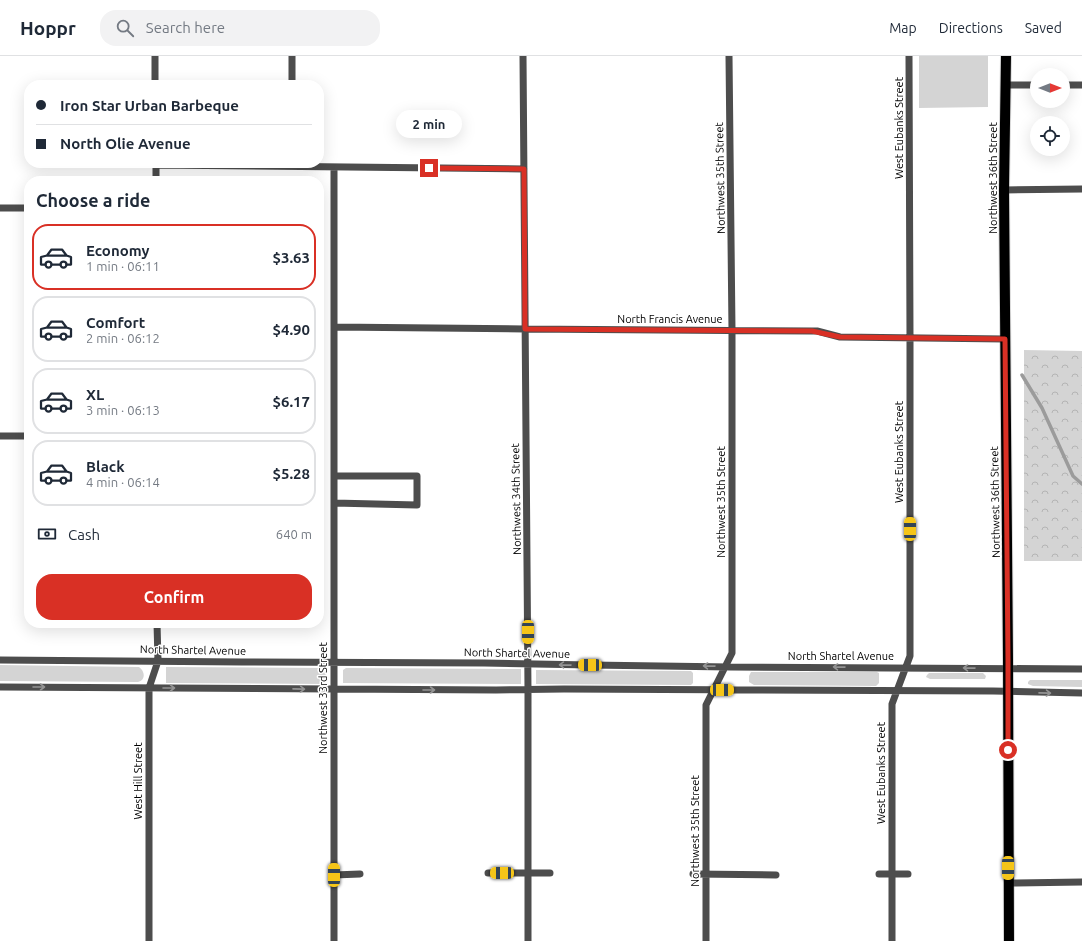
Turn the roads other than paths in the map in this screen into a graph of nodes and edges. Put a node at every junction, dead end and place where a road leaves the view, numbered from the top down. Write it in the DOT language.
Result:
graph roads {
  1 [pos="155,56"];
  2 [pos="292,56"];
  3 [pos="523,56"];
  4 [pos="729,56"];
  5 [pos="909,56"];
  6 [pos="1006,60"];
  7 [pos="155,80"];
  8 [pos="292,80"];
  9 [pos="1006,85"];
  10 [pos="1030,85"];
  11 [pos="1070,85"];
  12 [pos="1082,85"];
  13 [pos="324,167"];
  14 [pos="334,167"];
  15 [pos="524,169"];
  16 [pos="1082,189"];
  17 [pos="1004,190"];
  18 [pos="0,208"];
  19 [pos="24,208"];
  20 [pos="334,327"];
  21 [pos="525,329"];
  22 [pos="732,330"];
  23 [pos="910,338"];
  24 [pos="1005,339"];
  25 [pos="0,436"];
  26 [pos="24,436"];
  27 [pos="334,476"];
  28 [pos="334,503"];
  29 [pos="157,628"];
  30 [pos="0,660"];
  31 [pos="158,661"];
  32 [pos="334,662"];
  33 [pos="528,664"];
  34 [pos="726,667"];
  35 [pos="906,667"];
  36 [pos="1008,668"];
  37 [pos="1082,669"];
  38 [pos="0,687"];
  39 [pos="149,688"];
  40 [pos="334,689"];
  41 [pos="528,690"];
  42 [pos="714,690"];
  43 [pos="897,691"];
  44 [pos="1008,692"];
  45 [pos="1082,693"];
  46 [pos="488,873"];
  47 [pos="528,873"];
  48 [pos="550,873"];
  49 [pos="360,874"];
  50 [pos="693,874"];
  51 [pos="706,874"];
  52 [pos="879,874"];
  53 [pos="892,874"];
  54 [pos="908,874"];
  55 [pos="334,875"];
  56 [pos="776,876"];
  57 [pos="1082,882"];
  58 [pos="1009,883"];
  59 [pos="149,941"];
  60 [pos="334,941"];
  61 [pos="528,941"];
  62 [pos="706,941"];
  63 [pos="892,941"];
  64 [pos="1009,941"];
  1 -- 7 [label="street"];
  2 -- 8 [label="street"];
  3 -- 15 [label="street, Northwest 34th Street"];
  4 -- 22 [label="street, Northwest 35th Street"];
  5 -- 23 [label="street, West Eubanks Street"];
  6 -- 9 [label="main road, Northwest 36th Street"];
  9 -- 10 [label="street"];
  9 -- 17 [label="main road, Northwest 36th Street"];
  11 -- 12 [label="street"];
  13 -- 14 [label="street"];
  14 -- 15 [label="street"];
  14 -- 20 [label="street, Northwest 33rd Street"];
  15 -- 21 [label="street, Northwest 34th Street"];
  16 -- 17 [label="street"];
  17 -- 24 [label="main road, Northwest 36th Street"];
  18 -- 19 [label="street"];
  20 -- 21 [label="street, North Francis Avenue"];
  20 -- 27 [label="street, Northwest 33rd Street"];
  21 -- 22 [label="street, North Francis Avenue"];
  21 -- 33 [label="street, Northwest 34th Street"];
  22 -- 23 [label="street, North Francis Avenue"];
  22 -- 34 [label="street, Northwest 35th Street"];
  23 -- 24 [label="street, North Francis Avenue"];
  23 -- 35 [label="street, West Eubanks Street"];
  24 -- 36 [label="main road, Northwest 36th Street"];
  25 -- 26 [label="street"];
  27 -- 28 [label="street, Northwest 33rd Street"];
  27 -- 28 [label="street"];
  28 -- 32 [label="street, Northwest 33rd Street"];
  29 -- 31 [label="street, West Hill Street"];
  30 -- 31 [label="street, North Shartel Avenue"];
  31 -- 32 [label="street, North Shartel Avenue"];
  31 -- 39 [label="street, West Hill Street"];
  32 -- 33 [label="street, North Shartel Avenue"];
  32 -- 40 [label="street, Northwest 33rd Street"];
  34 -- 33 [label="street, North Shartel Avenue, one-way"];
  33 -- 41 [label="street, Northwest 34th Street"];
  35 -- 34 [label="street, North Shartel Avenue, one-way"];
  34 -- 42 [label="street, Northwest 35th Street"];
  36 -- 35 [label="street, North Shartel Avenue, one-way"];
  35 -- 43 [label="street, West Eubanks Street"];
  36 -- 37 [label="street, North Shartel Avenue"];
  36 -- 44 [label="main road, Northwest 36th Street"];
  38 -- 39 [label="street, one-way"];
  39 -- 40 [label="street, one-way"];
  39 -- 59 [label="street, West Hill Street"];
  40 -- 41 [label="street, one-way"];
  40 -- 55 [label="street, Northwest 33rd Street"];
  41 -- 42 [label="street"];
  41 -- 47 [label="street, Northwest 34th Street"];
  42 -- 43 [label="street"];
  42 -- 51 [label="street, Northwest 35th Street"];
  43 -- 44 [label="street"];
  43 -- 53 [label="street, West Eubanks Street"];
  44 -- 45 [label="street, one-way"];
  44 -- 58 [label="main road, Northwest 36th Street"];
  46 -- 47 [label="street"];
  47 -- 48 [label="street"];
  47 -- 61 [label="street, Northwest 34th Street"];
  49 -- 55 [label="street"];
  50 -- 51 [label="street"];
  51 -- 56 [label="street"];
  51 -- 62 [label="street, Northwest 35th Street"];
  52 -- 53 [label="street"];
  53 -- 54 [label="street"];
  53 -- 63 [label="street, West Eubanks Street"];
  55 -- 60 [label="street, Northwest 33rd Street"];
  57 -- 58 [label="street"];
  58 -- 64 [label="main road, Northwest 36th Street"];
}
